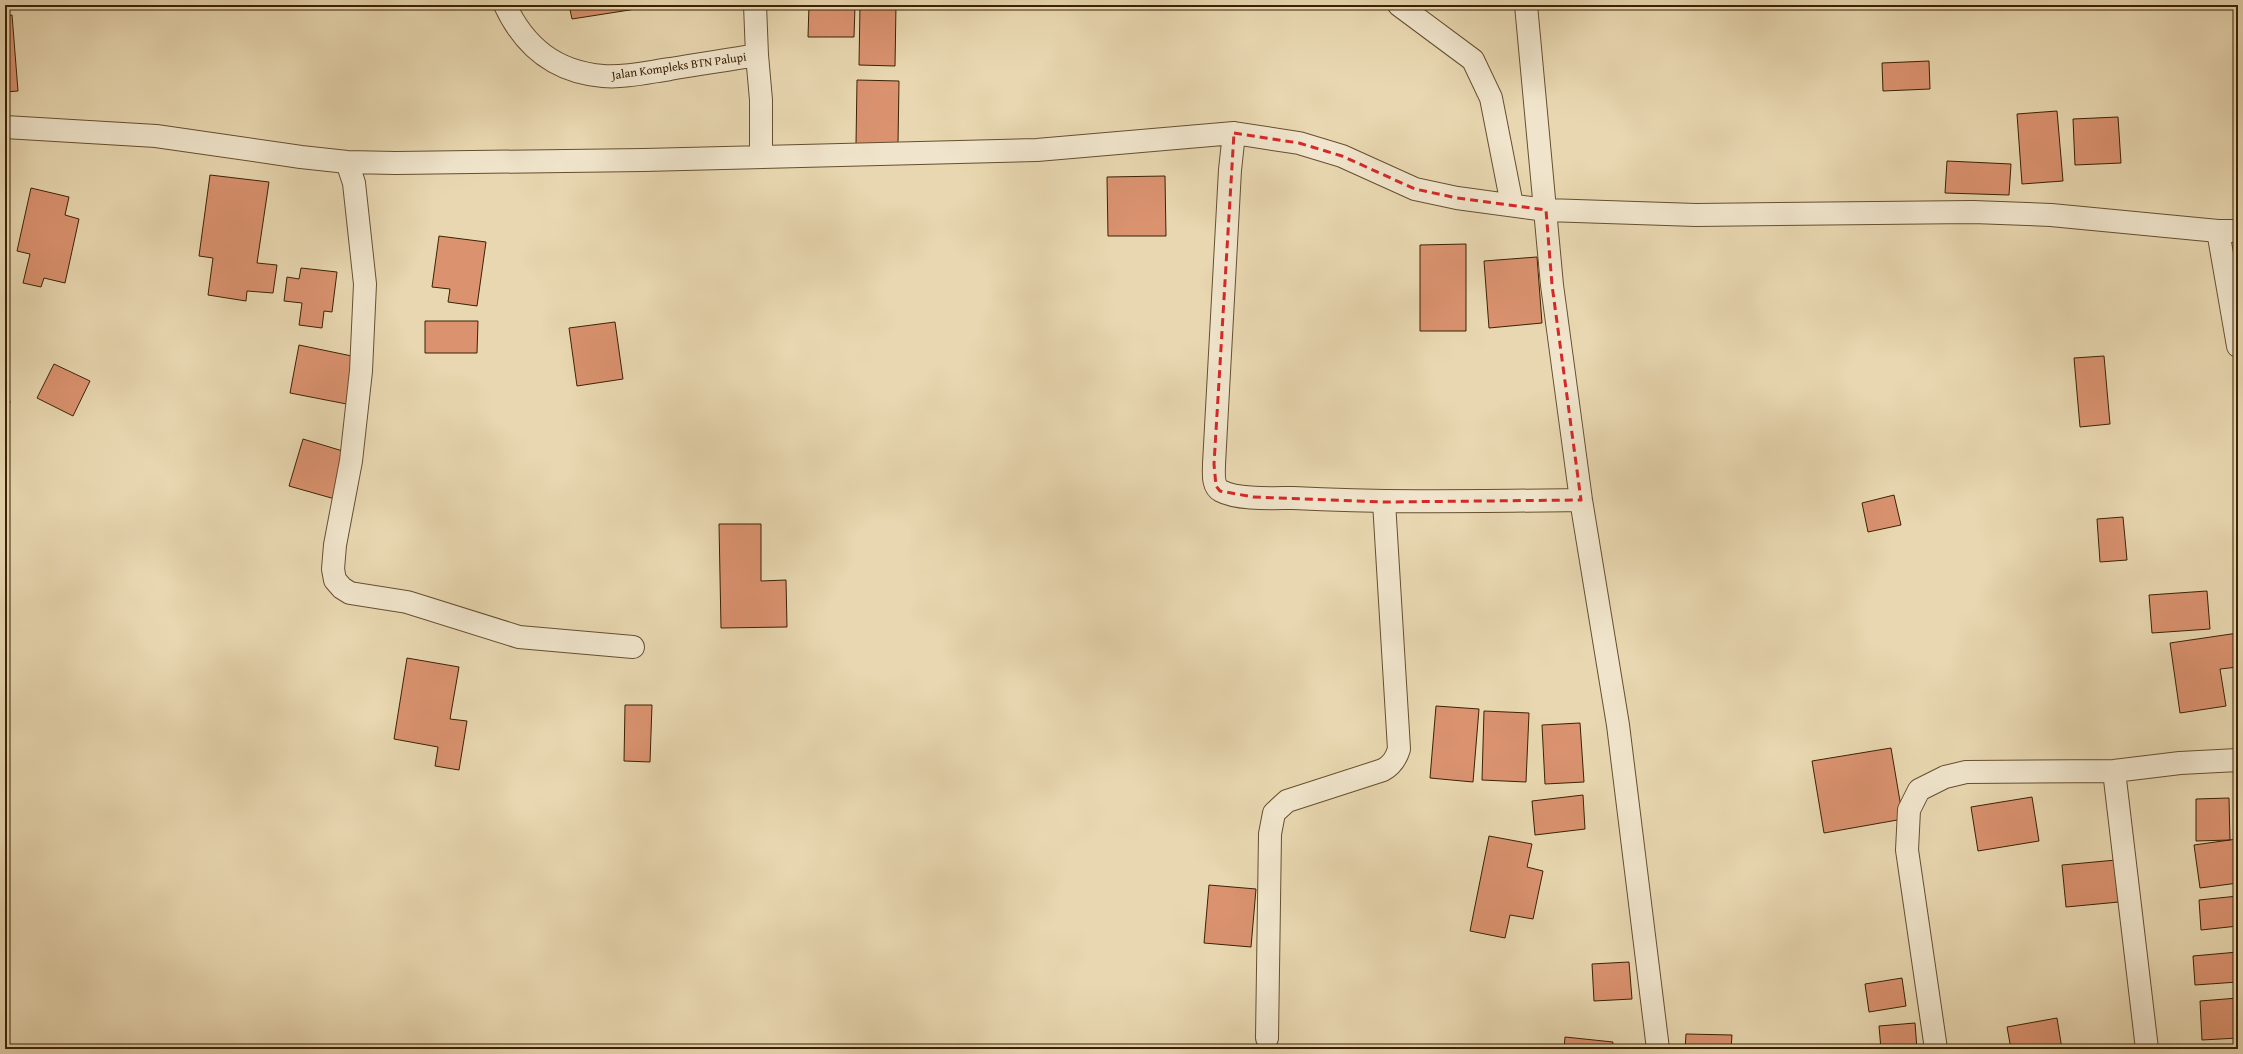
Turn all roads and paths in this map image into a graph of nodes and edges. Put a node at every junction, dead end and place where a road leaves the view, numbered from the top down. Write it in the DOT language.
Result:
graph roads {
  1 [pos="505,5"];
  2 [pos="755,5"];
  3 [pos="1399,5"];
  4 [pos="1526,5"];
  5 [pos="757,55"];
  6 [pos="5,127"];
  7 [pos="1234,133"];
  8 [pos="761,156"];
  9 [pos="347,162"];
  10 [pos="1512,205"];
  11 [pos="1546,210"];
  12 [pos="2228,231"];
  13 [pos="2238,346"];
  14 [pos="1581,500"];
  15 [pos="1384,502"];
  16 [pos="633,647"];
  17 [pos="2238,760"];
  18 [pos="2114,771"];
  19 [pos="1267,1038"];
  20 [pos="1658,1049"];
  21 [pos="1936,1049"];
  22 [pos="2147,1049"];
  1 -- 5 [label="street, Jalan Kompleks BTN Palupi"];
  2 -- 5 [label="street"];
  3 -- 10 [label="street"];
  4 -- 11 [label="street"];
  5 -- 8 [label="street, Jalan Kompleks BTN Palupi"];
  6 -- 9 [label="street"];
  7 -- 8 [label="street"];
  7 -- 10 [label="street"];
  7 -- 15 [label="street"];
  8 -- 9 [label="street"];
  9 -- 16 [label="street"];
  10 -- 11 [label="street"];
  11 -- 12 [label="street"];
  11 -- 14 [label="street"];
  12 -- 13 [label="street"];
  14 -- 15 [label="street"];
  14 -- 20 [label="street"];
  15 -- 19 [label="street"];
  17 -- 18 [label="street"];
  18 -- 21 [label="street"];
  18 -- 22 [label="street"];
}
